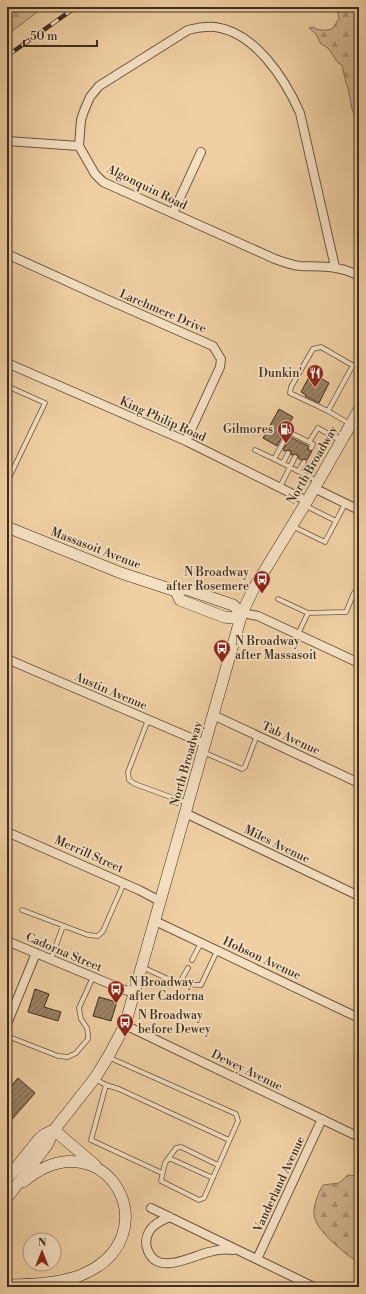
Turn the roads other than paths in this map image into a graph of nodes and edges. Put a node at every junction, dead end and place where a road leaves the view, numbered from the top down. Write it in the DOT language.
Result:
graph roads {
  1 [pos="7,141"];
  2 [pos="79,146"];
  3 [pos="201,152"];
  4 [pos="173,213"];
  5 [pos="7,254"];
  6 [pos="335,267"];
  7 [pos="359,276"];
  8 [pos="7,363"];
  9 [pos="353,365"];
  10 [pos="359,368"];
  11 [pos="7,386"];
  12 [pos="359,410"];
  13 [pos="328,411"];
  14 [pos="351,424"];
  15 [pos="186,441"];
  16 [pos="341,441"];
  17 [pos="309,442"];
  18 [pos="311,448"];
  19 [pos="255,450"];
  20 [pos="288,453"];
  21 [pos="295,457"];
  22 [pos="274,459"];
  23 [pos="304,462"];
  24 [pos="283,463"];
  25 [pos="290,467"];
  26 [pos="298,471"];
  27 [pos="7,482"];
  28 [pos="316,485"];
  29 [pos="279,487"];
  30 [pos="306,503"];
  31 [pos="345,504"];
  32 [pos="359,510"];
  33 [pos="336,521"];
  34 [pos="292,526"];
  35 [pos="7,527"];
  36 [pos="354,593"];
  37 [pos="278,599"];
  38 [pos="308,612"];
  39 [pos="242,613"];
  40 [pos="298,635"];
  41 [pos="7,659"];
  42 [pos="359,663"];
  43 [pos="213,715"];
  44 [pos="148,720"];
  45 [pos="257,735"];
  46 [pos="204,748"];
  47 [pos="359,783"];
  48 [pos="187,808"];
  49 [pos="7,832"];
  50 [pos="124,883"];
  51 [pos="359,896"];
  52 [pos="160,901"];
  53 [pos="22,910"];
  54 [pos="154,921"];
  55 [pos="63,926"];
  56 [pos="7,941"];
  57 [pos="201,943"];
  58 [pos="218,950"];
  59 [pos="36,954"];
  60 [pos="51,960"];
  61 [pos="192,960"];
  62 [pos="142,966"];
  63 [pos="188,968"];
  64 [pos="93,977"];
  65 [pos="179,984"];
  66 [pos="134,993"];
  67 [pos="359,1018"];
  68 [pos="7,1024"];
  69 [pos="125,1025"];
  70 [pos="7,1036"];
  71 [pos="108,1057"];
  72 [pos="94,1078"];
  73 [pos="106,1085"];
  74 [pos="322,1119"];
  75 [pos="54,1130"];
  76 [pos="359,1137"];
  77 [pos="229,1140"];
  78 [pos="168,1158"];
  79 [pos="218,1165"];
  80 [pos="162,1173"];
  81 [pos="106,1174"];
  82 [pos="7,1178"];
  83 [pos="213,1178"];
  84 [pos="7,1198"];
  85 [pos="151,1208"];
  86 [pos="170,1217"];
  87 [pos="239,1251"];
  88 [pos="257,1259"];
  89 [pos="7,1285"];
  90 [pos="314,1287"];
  1 -- 2 [label="street"];
  2 -- 4 [label="street, Algonquin Road"];
  2 -- 6 [label="street"];
  3 -- 4 [label="street"];
  4 -- 6 [label="street, Algonquin Road"];
  5 -- 15 [label="street, Larchmere Drive"];
  6 -- 7 [label="street, Algonquin Road"];
  8 -- 15 [label="street, King Philip Road"];
  9 -- 10 [label="lane"];
  9 -- 13 [label="lane"];
  9 -- 13 [label="lane"];
  11 -- 27 [label="lane"];
  12 -- 14 [label="main road, North Broadway"];
  13 -- 14 [label="lane"];
  14 -- 16 [label="main road, North Broadway"];
  15 -- 29 [label="street, King Philip Road"];
  16 -- 17 [label="lane"];
  16 -- 28 [label="main road, North Broadway"];
  17 -- 18 [label="lane"];
  17 -- 22 [label="lane"];
  19 -- 22 [label="lane"];
  20 -- 24 [label="lane"];
  21 -- 25 [label="lane"];
  22 -- 24 [label="lane"];
  23 -- 26 [label="lane"];
  24 -- 25 [label="lane"];
  25 -- 26 [label="lane"];
  25 -- 29 [label="lane"];
  26 -- 28 [label="lane"];
  28 -- 30 [label="main road, North Broadway"];
  28 -- 31 [label="street"];
  29 -- 30 [label="street, King Philip Road"];
  30 -- 33 [label="lane"];
  30 -- 34 [label="main road, North Broadway"];
  31 -- 32 [label="street"];
  31 -- 33 [label="lane"];
  33 -- 34 [label="lane"];
  34 -- 39 [label="main road, North Broadway"];
  35 -- 39 [label="main road, Massasoit Avenue"];
  36 -- 38 [label="lane"];
  37 -- 38 [label="lane"];
  38 -- 40 [label="lane"];
  39 -- 40 [label="street"];
  39 -- 43 [label="main road, North Broadway"];
  40 -- 42 [label="street"];
  41 -- 44 [label="street, Austin Avenue"];
  43 -- 45 [label="street, Tab Avenue"];
  43 -- 46 [label="main road, North Broadway"];
  44 -- 46 [label="street, Austin Avenue"];
  44 -- 48 [label="lane"];
  45 -- 46 [label="lane"];
  45 -- 47 [label="street, Tab Avenue"];
  46 -- 48 [label="main road, North Broadway"];
  48 -- 51 [label="street, Miles Avenue"];
  48 -- 52 [label="main road, North Broadway"];
  49 -- 50 [label="street, Merrill Street"];
  50 -- 52 [label="street, Merrill Street"];
  50 -- 55 [label="lane"];
  52 -- 54 [label="main road, North Broadway"];
  53 -- 55 [label="lane"];
  54 -- 57 [label="street, Hobson Avenue"];
  54 -- 62 [label="main road, North Broadway"];
  55 -- 60 [label="lane"];
  56 -- 59 [label="street, Cadorna Street"];
  57 -- 58 [label="street, Hobson Avenue"];
  57 -- 61 [label="lane"];
  58 -- 65 [label="lane"];
  58 -- 67 [label="street, Hobson Avenue"];
  59 -- 60 [label="street, Cadorna Street"];
  59 -- 68 [label="street"];
  60 -- 64 [label="street, Cadorna Street"];
  62 -- 65 [label="lane"];
  62 -- 66 [label="main road, North Broadway"];
  63 -- 65 [label="lane"];
  64 -- 66 [label="street, Cadorna Street"];
  64 -- 70 [label="lane"];
  66 -- 69 [label="main road, North Broadway"];
  69 -- 71 [label="main road, North Broadway"];
  69 -- 74 [label="street, Dewey Avenue"];
  71 -- 72 [label="main road, North Broadway"];
  71 -- 77 [label="lane"];
  72 -- 73 [label="lane"];
  72 -- 75 [label="main road, North Broadway"];
  73 -- 77 [label="lane"];
  73 -- 80 [label="lane"];
  74 -- 76 [label="street, Dewey Avenue"];
  74 -- 88 [label="street, Vanderland Avenue"];
  75 -- 81 [label="main road"];
  75 -- 82 [label="main road, North Broadway"];
  75 -- 84 [label="main road, North Broadway"];
  77 -- 79 [label="lane"];
  78 -- 79 [label="lane"];
  78 -- 80 [label="lane"];
  78 -- 83 [label="lane"];
  79 -- 83 [label="lane"];
  80 -- 83 [label="lane"];
  81 -- 84 [label="main road"];
  81 -- 89 [label="main road"];
  85 -- 86 [label="street"];
  86 -- 87 [label="street"];
  86 -- 87 [label="street"];
  87 -- 88 [label="street"];
  88 -- 90 [label="street"];
}
